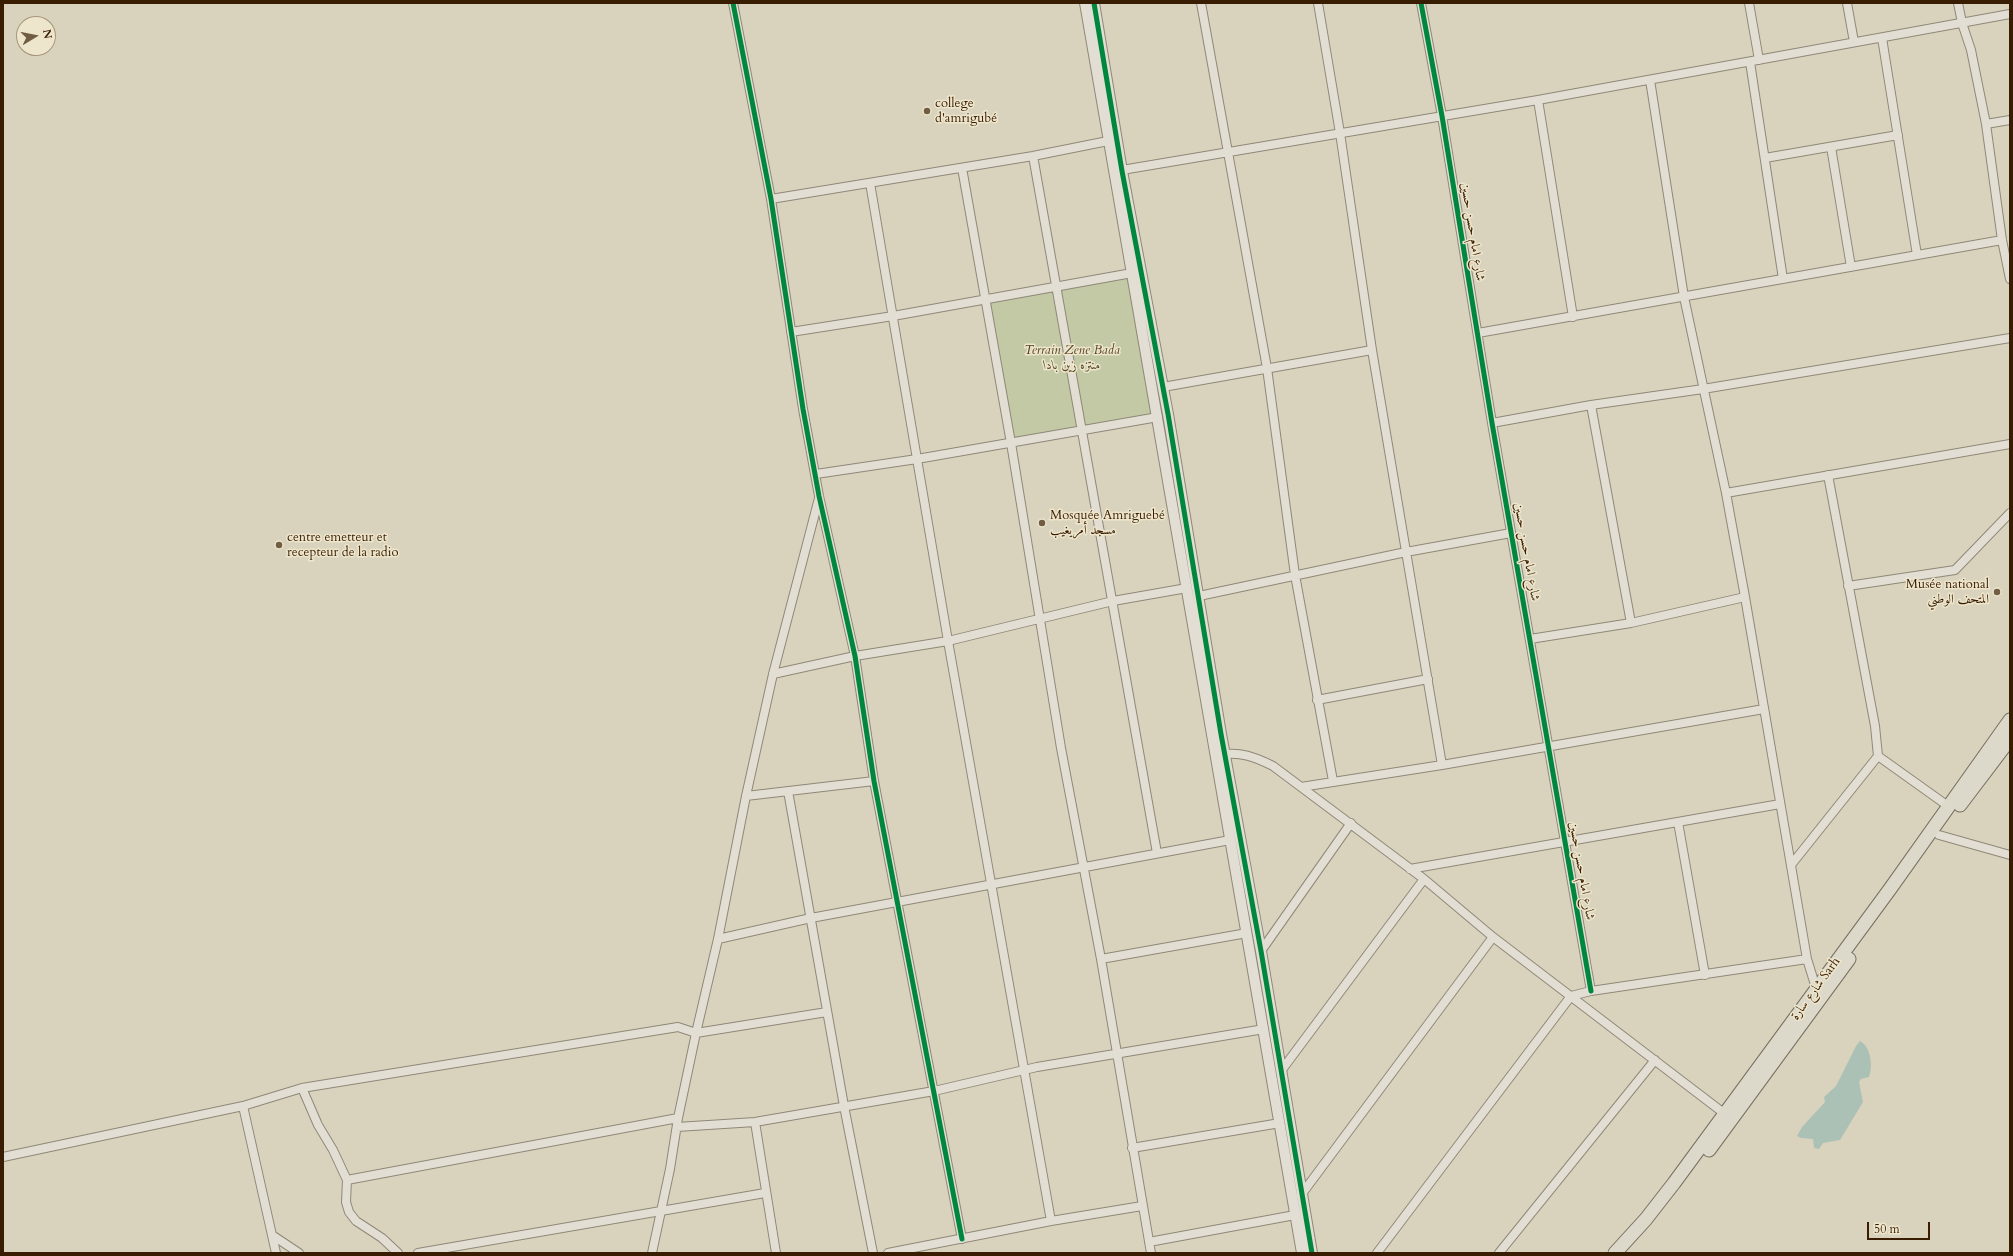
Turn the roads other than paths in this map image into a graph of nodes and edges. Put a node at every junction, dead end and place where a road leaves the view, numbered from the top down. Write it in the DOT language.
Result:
graph roads {
  1 [pos="734,3"];
  2 [pos="1085,3"];
  3 [pos="1094,3"];
  4 [pos="1201,3"];
  5 [pos="1318,3"];
  6 [pos="1421,3"];
  7 [pos="1748,3"];
  8 [pos="1847,3"];
  9 [pos="1958,3"];
  10 [pos="2010,14"];
  11 [pos="1962,22"];
  12 [pos="1882,38"];
  13 [pos="1854,42"];
  14 [pos="1759,60"];
  15 [pos="1750,62"];
  16 [pos="1650,80"];
  17 [pos="1538,100"];
  18 [pos="1442,116"];
  19 [pos="2010,120"];
  20 [pos="1986,124"];
  21 [pos="1340,133"];
  22 [pos="1898,135"];
  23 [pos="1108,141"];
  24 [pos="1831,147"];
  25 [pos="1227,152"];
  26 [pos="1033,156"];
  27 [pos="1765,158"];
  28 [pos="962,168"];
  29 [pos="1118,171"];
  30 [pos="870,184"];
  31 [pos="771,199"];
  32 [pos="2002,240"];
  33 [pos="1917,255"];
  34 [pos="1852,267"];
  35 [pos="1132,273"];
  36 [pos="1783,279"];
  37 [pos="2010,279"];
  38 [pos="1057,286"];
  39 [pos="1684,297"];
  40 [pos="985,299"];
  41 [pos="893,316"];
  42 [pos="1573,317"];
  43 [pos="791,332"];
  44 [pos="1478,333"];
  45 [pos="2010,338"];
  46 [pos="1372,350"];
  47 [pos="1267,368"];
  48 [pos="1163,387"];
  49 [pos="1703,389"];
  50 [pos="1590,405"];
  51 [pos="1158,418"];
  52 [pos="1492,423"];
  53 [pos="1083,432"];
  54 [pos="1011,443"];
  55 [pos="2010,444"];
  56 [pos="917,460"];
  57 [pos="816,474"];
  58 [pos="1828,475"];
  59 [pos="1726,493"];
  60 [pos="819,496"];
  61 [pos="2010,513"];
  62 [pos="1511,533"];
  63 [pos="1406,552"];
  64 [pos="1295,575"];
  65 [pos="1848,586"];
  66 [pos="1187,588"];
  67 [pos="1199,596"];
  68 [pos="1745,597"];
  69 [pos="1113,602"];
  70 [pos="1039,619"];
  71 [pos="1631,623"];
  72 [pos="1530,639"];
  73 [pos="948,641"];
  74 [pos="855,656"];
  75 [pos="773,674"];
  76 [pos="1428,679"];
  77 [pos="1317,700"];
  78 [pos="1764,709"];
  79 [pos="2010,720"];
  80 [pos="2010,739"];
  81 [pos="1548,746"];
  82 [pos="1221,755"];
  83 [pos="1878,756"];
  84 [pos="1442,765"];
  85 [pos="874,780"];
  86 [pos="1333,781"];
  87 [pos="1301,787"];
  88 [pos="788,791"];
  89 [pos="746,796"];
  90 [pos="1780,804"];
  91 [pos="1948,806"];
  92 [pos="1678,822"];
  93 [pos="1351,823"];
  94 [pos="1939,835"];
  95 [pos="1230,840"];
  96 [pos="1564,842"];
  97 [pos="1156,853"];
  98 [pos="2010,855"];
  99 [pos="1790,865"];
  100 [pos="1083,868"];
  101 [pos="1410,869"];
  102 [pos="1424,879"];
  103 [pos="993,885"];
  104 [pos="897,902"];
  105 [pos="811,918"];
  106 [pos="1247,933"];
  107 [pos="1493,937"];
  108 [pos="718,939"];
  109 [pos="1261,951"];
  110 [pos="1101,959"];
  111 [pos="1806,959"];
  112 [pos="1705,975"];
  113 [pos="1816,988"];
  114 [pos="1591,991"];
  115 [pos="1571,996"];
  116 [pos="827,1012"];
  117 [pos="1264,1030"];
  118 [pos="696,1033"];
  119 [pos="1117,1054"];
  120 [pos="1655,1060"];
  121 [pos="1025,1069"];
  122 [pos="1281,1071"];
  123 [pos="302,1088"];
  124 [pos="934,1091"];
  125 [pos="243,1106"];
  126 [pos="844,1106"];
  127 [pos="1725,1114"];
  128 [pos="678,1118"];
  129 [pos="755,1122"];
  130 [pos="1280,1123"];
  131 [pos="677,1127"];
  132 [pos="1132,1148"];
  133 [pos="3,1157"];
  134 [pos="347,1180"];
  135 [pos="765,1193"];
  136 [pos="1301,1195"];
  137 [pos="1142,1206"];
  138 [pos="660,1212"];
  139 [pos="1296,1215"];
  140 [pos="1051,1221"];
  141 [pos="272,1235"];
  142 [pos="962,1239"];
  143 [pos="1149,1242"];
  144 [pos="276,1253"];
  145 [pos="299,1253"];
  146 [pos="398,1253"];
  147 [pos="418,1253"];
  148 [pos="652,1253"];
  149 [pos="776,1253"];
  150 [pos="873,1253"];
  151 [pos="888,1253"];
  152 [pos="1151,1253"];
  153 [pos="1302,1253"];
  154 [pos="1312,1253"];
  155 [pos="1377,1253"];
  156 [pos="1499,1253"];
  157 [pos="1615,1253"];
  158 [pos="1624,1253"];
  1 -- 31 [label="street"];
  2 -- 23 [label="street"];
  3 -- 29 [label="street"];
  4 -- 25 [label="street"];
  5 -- 21 [label="street"];
  6 -- 18 [label="street, شارع امام حسن حسين"];
  7 -- 14 [label="street"];
  8 -- 13 [label="street"];
  9 -- 11 [label="street"];
  10 -- 11 [label="street"];
  11 -- 12 [label="street"];
  11 -- 20 [label="street"];
  12 -- 13 [label="street"];
  12 -- 22 [label="street"];
  13 -- 14 [label="street"];
  14 -- 15 [label="street"];
  15 -- 16 [label="street"];
  15 -- 27 [label="street"];
  16 -- 17 [label="street"];
  16 -- 39 [label="street"];
  17 -- 18 [label="street"];
  17 -- 42 [label="street"];
  18 -- 21 [label="street"];
  18 -- 44 [label="street, شارع امام حسن حسين"];
  19 -- 20 [label="street"];
  20 -- 32 [label="street"];
  21 -- 25 [label="street"];
  21 -- 46 [label="street"];
  22 -- 24 [label="street"];
  22 -- 33 [label="street"];
  23 -- 26 [label="street"];
  23 -- 29 [label="street"];
  24 -- 27 [label="street"];
  24 -- 34 [label="street"];
  25 -- 29 [label="street"];
  25 -- 47 [label="street"];
  26 -- 28 [label="street"];
  26 -- 38 [label="street"];
  27 -- 36 [label="street"];
  28 -- 30 [label="street"];
  28 -- 40 [label="street"];
  29 -- 35 [label="street"];
  29 -- 48 [label="street"];
  30 -- 31 [label="street"];
  30 -- 41 [label="street"];
  31 -- 43 [label="street"];
  32 -- 33 [label="street"];
  32 -- 37 [label="street"];
  33 -- 34 [label="street"];
  34 -- 36 [label="street"];
  35 -- 38 [label="street"];
  35 -- 51 [label="street"];
  36 -- 39 [label="street"];
  38 -- 40 [label="street"];
  38 -- 53 [label="street"];
  39 -- 42 [label="street"];
  39 -- 49 [label="street"];
  40 -- 41 [label="street"];
  40 -- 54 [label="street"];
  41 -- 43 [label="street"];
  41 -- 56 [label="street"];
  42 -- 44 [label="street"];
  43 -- 57 [label="street"];
  44 -- 52 [label="street, شارع امام حسن حسين"];
  45 -- 49 [label="street"];
  46 -- 47 [label="street"];
  46 -- 63 [label="street"];
  47 -- 48 [label="street"];
  47 -- 64 [label="street"];
  48 -- 67 [label="street"];
  49 -- 50 [label="street"];
  49 -- 59 [label="street"];
  50 -- 52 [label="street"];
  50 -- 71 [label="street"];
  51 -- 53 [label="street"];
  51 -- 66 [label="street"];
  52 -- 62 [label="street, شارع امام حسن حسين"];
  53 -- 54 [label="street"];
  53 -- 69 [label="street"];
  54 -- 56 [label="street"];
  54 -- 70 [label="street"];
  55 -- 58 [label="street"];
  56 -- 57 [label="street"];
  56 -- 73 [label="street"];
  57 -- 60 [label="street"];
  58 -- 59 [label="street"];
  58 -- 65 [label="street"];
  59 -- 68 [label="street"];
  60 -- 74 [label="street"];
  60 -- 75 [label="street"];
  61 -- 65 [label="street"];
  62 -- 63 [label="street"];
  62 -- 72 [label="street, شارع امام حسن حسين"];
  63 -- 64 [label="street"];
  63 -- 76 [label="street"];
  64 -- 67 [label="street"];
  64 -- 77 [label="street"];
  65 -- 83 [label="street"];
  66 -- 69 [label="street"];
  66 -- 82 [label="street"];
  67 -- 82 [label="street"];
  68 -- 71 [label="street"];
  68 -- 78 [label="street"];
  69 -- 70 [label="street"];
  69 -- 97 [label="street"];
  70 -- 73 [label="street"];
  70 -- 100 [label="street"];
  71 -- 72 [label="street"];
  72 -- 81 [label="street, شارع امام حسن حسين"];
  73 -- 74 [label="street"];
  73 -- 103 [label="street"];
  74 -- 75 [label="street"];
  74 -- 85 [label="street"];
  75 -- 89 [label="street"];
  76 -- 77 [label="street"];
  76 -- 84 [label="street"];
  77 -- 86 [label="street"];
  78 -- 81 [label="street"];
  78 -- 90 [label="street"];
  79 -- 91 [label="highway, شارع سارة Sarh"];
  80 -- 94 [label="highway, شارع سارة Sarh"];
  81 -- 84 [label="street"];
  81 -- 96 [label="street, شارع امام حسن حسين"];
  82 -- 87 [label="street"];
  82 -- 95 [label="street"];
  82 -- 109 [label="street"];
  83 -- 91 [label="street"];
  83 -- 99 [label="street"];
  84 -- 86 [label="street"];
  85 -- 88 [label="street"];
  85 -- 104 [label="street"];
  86 -- 87 [label="street"];
  87 -- 93 [label="street"];
  88 -- 89 [label="street"];
  88 -- 105 [label="street"];
  89 -- 108 [label="street"];
  90 -- 92 [label="street"];
  90 -- 99 [label="street"];
  91 -- 113 [label="highway, شارع سارة Sarh"];
  92 -- 96 [label="street"];
  92 -- 112 [label="street"];
  93 -- 101 [label="street"];
  93 -- 109 [label="street"];
  94 -- 98 [label="street"];
  94 -- 158 [label="highway, شارع سارة Sarh"];
  95 -- 97 [label="street"];
  95 -- 106 [label="street"];
  96 -- 101 [label="street"];
  96 -- 114 [label="street, شارع امام حسن حسين"];
  97 -- 100 [label="street"];
  99 -- 111 [label="street"];
  100 -- 103 [label="street"];
  100 -- 110 [label="street"];
  101 -- 102 [label="street"];
  102 -- 107 [label="street"];
  102 -- 122 [label="street"];
  103 -- 104 [label="street"];
  103 -- 121 [label="street"];
  104 -- 105 [label="street"];
  104 -- 124 [label="street"];
  105 -- 108 [label="street"];
  105 -- 116 [label="street"];
  106 -- 110 [label="street"];
  106 -- 117 [label="street"];
  107 -- 115 [label="street"];
  107 -- 136 [label="street"];
  108 -- 118 [label="street"];
  109 -- 122 [label="street"];
  110 -- 119 [label="street"];
  111 -- 112 [label="street"];
  111 -- 113 [label="street"];
  112 -- 114 [label="street"];
  113 -- 127 [label="highway, شارع سارة Sarh"];
  114 -- 115 [label="street"];
  115 -- 120 [label="street"];
  115 -- 155 [label="street"];
  116 -- 118 [label="street"];
  116 -- 126 [label="street"];
  117 -- 119 [label="street"];
  117 -- 130 [label="street"];
  118 -- 123 [label="street"];
  118 -- 128 [label="street"];
  119 -- 121 [label="street"];
  119 -- 132 [label="street"];
  120 -- 127 [label="street"];
  120 -- 156 [label="street"];
  121 -- 124 [label="street"];
  121 -- 140 [label="street"];
  122 -- 136 [label="street"];
  123 -- 125 [label="street"];
  123 -- 134 [label="street"];
  124 -- 126 [label="street"];
  124 -- 142 [label="street"];
  125 -- 133 [label="street"];
  125 -- 141 [label="street"];
  126 -- 129 [label="street"];
  126 -- 150 [label="street"];
  127 -- 157 [label="highway, شارع سارة Sarh"];
  128 -- 131 [label="street"];
  128 -- 134 [label="street"];
  129 -- 131 [label="street"];
  129 -- 135 [label="street"];
  130 -- 132 [label="street"];
  130 -- 139 [label="street"];
  131 -- 138 [label="street"];
  132 -- 137 [label="street"];
  134 -- 146 [label="street"];
  135 -- 138 [label="street"];
  135 -- 149 [label="street"];
  136 -- 154 [label="street"];
  137 -- 140 [label="street"];
  137 -- 143 [label="street"];
  138 -- 147 [label="street"];
  138 -- 148 [label="street"];
  139 -- 143 [label="street"];
  139 -- 153 [label="street"];
  140 -- 142 [label="street"];
  141 -- 144 [label="street"];
  141 -- 145 [label="street"];
  142 -- 151 [label="street"];
  143 -- 152 [label="street"];
}
